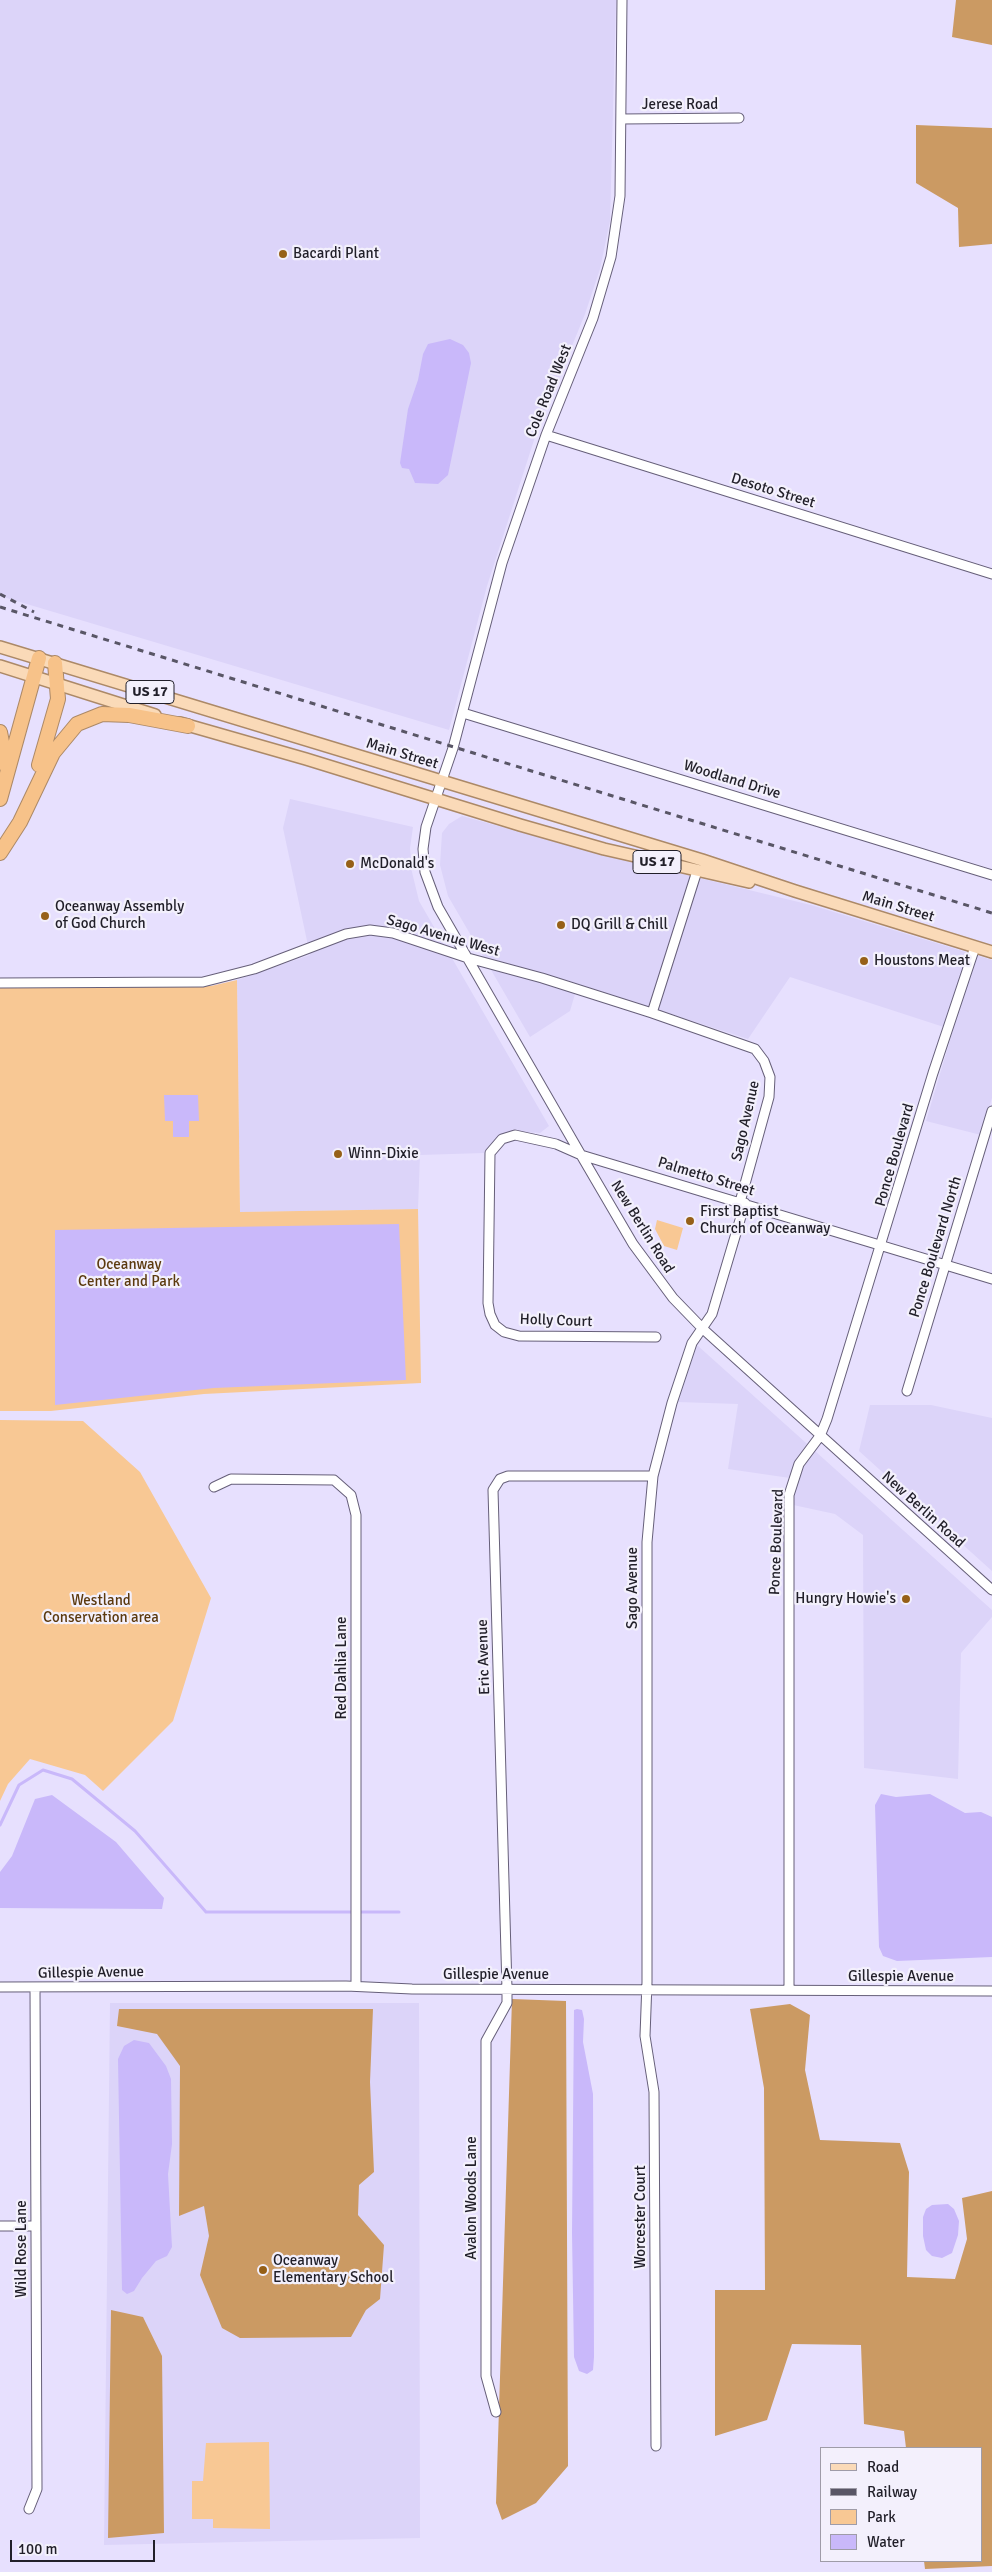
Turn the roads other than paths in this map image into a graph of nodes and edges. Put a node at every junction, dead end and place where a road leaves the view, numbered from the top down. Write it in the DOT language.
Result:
graph roads {
  1 [pos="622,0"];
  2 [pos="739,118"];
  3 [pos="621,119"];
  4 [pos="546,435"];
  5 [pos="992,574"];
  6 [pos="0,647"];
  7 [pos="38,658"];
  8 [pos="55,663"];
  9 [pos="0,666"];
  10 [pos="34,676"];
  11 [pos="56,682"];
  12 [pos="463,713"];
  13 [pos="188,726"];
  14 [pos="0,732"];
  15 [pos="7,772"];
  16 [pos="442,782"];
  17 [pos="0,799"];
  18 [pos="435,799"];
  19 [pos="20,822"];
  20 [pos="0,853"];
  21 [pos="697,872"];
  22 [pos="992,874"];
  23 [pos="795,891"];
  24 [pos="975,946"];
  25 [pos="992,952"];
  26 [pos="468,958"];
  27 [pos="0,984"];
  28 [pos="652,1013"];
  29 [pos="754,1049"];
  30 [pos="992,1111"];
  31 [pos="581,1154"];
  32 [pos="489,1198"];
  33 [pos="743,1203"];
  34 [pos="882,1246"];
  35 [pos="945,1265"];
  36 [pos="992,1279"];
  37 [pos="703,1329"];
  38 [pos="656,1336"];
  39 [pos="907,1391"];
  40 [pos="820,1436"];
  41 [pos="653,1476"];
  42 [pos="214,1487"];
  43 [pos="992,1590"];
  44 [pos="356,1986"];
  45 [pos="0,1987"];
  46 [pos="34,1987"];
  47 [pos="507,1989"];
  48 [pos="647,1989"];
  49 [pos="789,1990"];
  50 [pos="992,1991"];
  51 [pos="0,2226"];
  52 [pos="36,2226"];
  53 [pos="496,2412"];
  54 [pos="656,2446"];
  55 [pos="30,2509"];
  1 -- 3 [label="street, Cole Road West"];
  2 -- 3 [label="street, Jerese Road"];
  3 -- 4 [label="street, Cole Road West"];
  4 -- 5 [label="street, Desoto Street"];
  4 -- 12 [label="street, Cole Road West"];
  6 -- 7 [label="main road, Main Street / US 17"];
  7 -- 8 [label="main road, Main Street / US 17"];
  7 -- 10 [label="highway"];
  8 -- 11 [label="highway"];
  8 -- 16 [label="main road, Main Street / US 17"];
  9 -- 10 [label="main road, Main Street / US 17"];
  10 -- 11 [label="main road, Main Street / US 17"];
  10 -- 15 [label="highway"];
  11 -- 13 [label="main road, Main Street / US 17"];
  11 -- 19 [label="highway"];
  12 -- 16 [label="street, Cole Road West"];
  12 -- 22 [label="street, Woodland Drive"];
  13 -- 18 [label="main road, Main Street / US 17"];
  13 -- 19 [label="highway"];
  14 -- 15 [label="highway"];
  15 -- 17 [label="highway"];
  16 -- 18 [label="street, New Berlin Road"];
  16 -- 23 [label="main road, Main Street / US 17"];
  18 -- 21 [label="main road, Main Street / US 17"];
  18 -- 26 [label="street, New Berlin Road"];
  19 -- 20 [label="highway"];
  21 -- 23 [label="main road, Main Street / US 17"];
  21 -- 28 [label="street"];
  23 -- 24 [label="main road, Main Street / US 17"];
  24 -- 25 [label="main road, Main Street / US 17"];
  24 -- 34 [label="street, Ponce Boulevard"];
  26 -- 27 [label="street, Sago Avenue West"];
  26 -- 28 [label="street, Sago Avenue West"];
  26 -- 31 [label="street, New Berlin Road"];
  28 -- 29 [label="street, Sago Avenue West"];
  29 -- 33 [label="street, Sago Avenue"];
  30 -- 35 [label="street, Ponce Boulevard North"];
  31 -- 32 [label="street, Palmetto Street"];
  31 -- 33 [label="street, Palmetto Street"];
  31 -- 37 [label="street, New Berlin Road"];
  32 -- 38 [label="street, Holly Court"];
  33 -- 34 [label="street, Palmetto Street"];
  33 -- 37 [label="street, Sago Avenue"];
  34 -- 35 [label="street, Palmetto Street"];
  34 -- 40 [label="street, Ponce Boulevard"];
  35 -- 36 [label="street, Palmetto Street"];
  35 -- 39 [label="street, Ponce Boulevard North"];
  37 -- 40 [label="street, New Berlin Road"];
  37 -- 41 [label="street, Sago Avenue"];
  40 -- 43 [label="street, New Berlin Road"];
  40 -- 49 [label="street, Ponce Boulevard"];
  41 -- 47 [label="street, Eric Avenue"];
  41 -- 48 [label="street, Sago Avenue"];
  42 -- 44 [label="street, Red Dahlia Lane"];
  44 -- 46 [label="street, Gillespie Avenue"];
  44 -- 47 [label="street, Gillespie Avenue"];
  45 -- 46 [label="street, Gillespie Avenue"];
  46 -- 52 [label="street, Wild Rose Lane"];
  47 -- 48 [label="street, Gillespie Avenue"];
  47 -- 53 [label="street, Avalon Woods Lane"];
  48 -- 49 [label="street, Gillespie Avenue"];
  48 -- 54 [label="street, Worcester Court"];
  49 -- 50 [label="street, Gillespie Avenue"];
  51 -- 52 [label="street"];
  52 -- 55 [label="street, Wild Rose Lane"];
}
